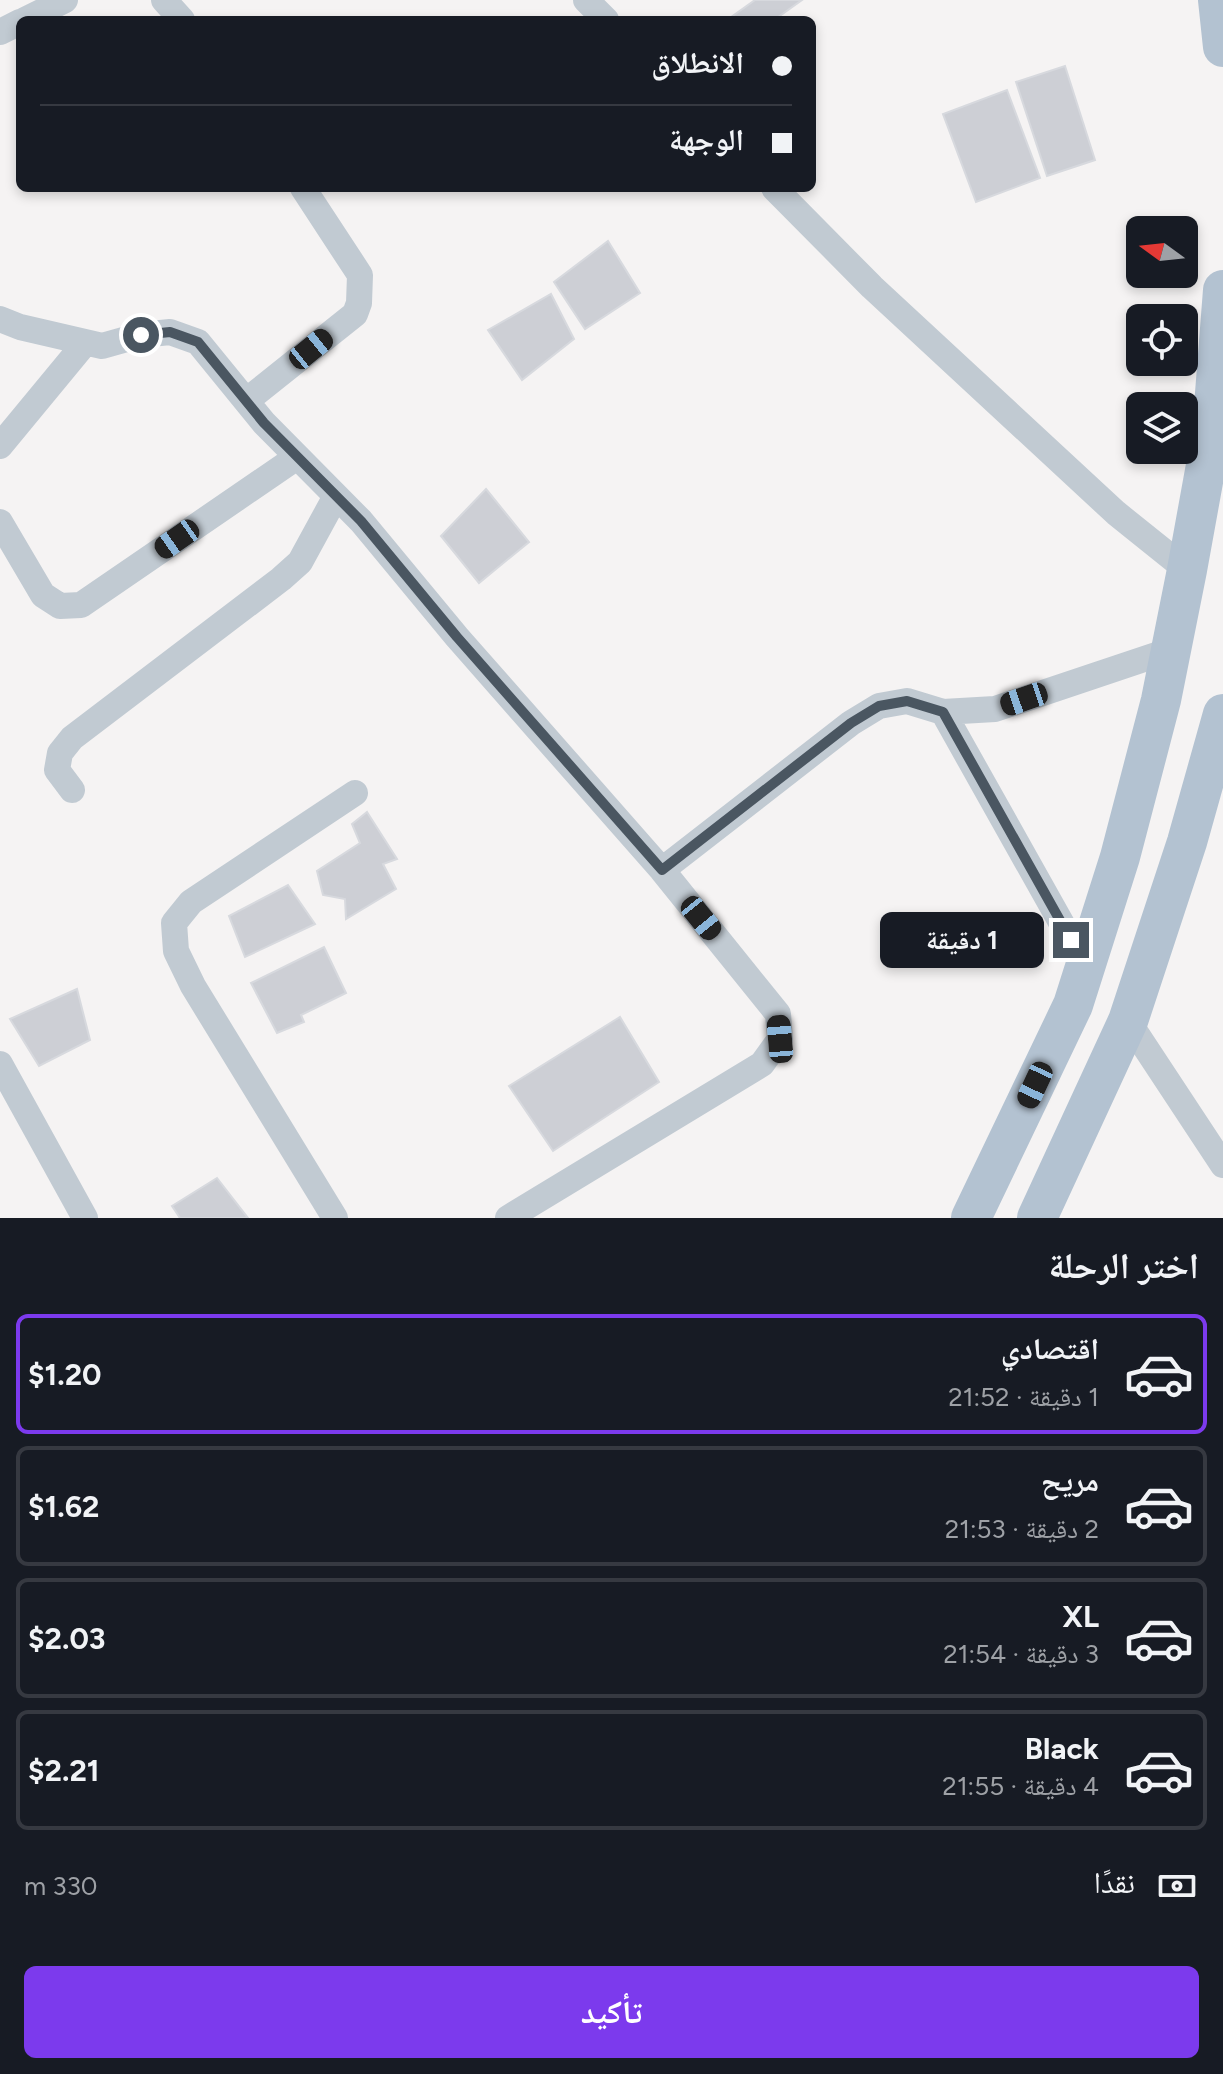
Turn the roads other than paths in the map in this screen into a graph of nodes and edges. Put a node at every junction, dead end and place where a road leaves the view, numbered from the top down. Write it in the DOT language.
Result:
graph roads {
  1 [pos="65,0"];
  2 [pos="164,0"];
  3 [pos="586,0"];
  4 [pos="1218,0"];
  5 [pos="32,16"];
  6 [pos="178,16"];
  7 [pos="602,16"];
  8 [pos="1223,47"];
  9 [pos="306,192"];
  10 [pos="778,192"];
  11 [pos="1223,290"];
  12 [pos="0,319"];
  13 [pos="85,343"];
  14 [pos="246,401"];
  15 [pos="0,446"];
  16 [pos="297,457"];
  17 [pos="336,496"];
  18 [pos="0,522"];
  19 [pos="1187,570"];
  20 [pos="1171,650"];
  21 [pos="943,712"];
  22 [pos="1223,714"];
  23 [pos="72,790"];
  24 [pos="355,793"];
  25 [pos="662,870"];
  26 [pos="1085,965"];
  27 [pos="1128,1021"];
  28 [pos="0,1064"];
  29 [pos="1223,1165"];
  30 [pos="523,1214"];
  31 [pos="85,1218"];
  32 [pos="335,1218"];
  33 [pos="971,1218"];
  34 [pos="1037,1218"];
  1 -- 5 [label="street"];
  2 -- 6 [label="street"];
  3 -- 7 [label="street"];
  4 -- 8 [label="main road"];
  9 -- 14 [label="street"];
  10 -- 19 [label="street"];
  11 -- 19 [label="main road"];
  12 -- 13 [label="street"];
  13 -- 14 [label="street"];
  13 -- 15 [label="street"];
  14 -- 16 [label="street"];
  16 -- 17 [label="street"];
  16 -- 18 [label="street"];
  17 -- 23 [label="street"];
  17 -- 25 [label="street"];
  19 -- 20 [label="main road"];
  20 -- 21 [label="street"];
  20 -- 26 [label="main road"];
  21 -- 25 [label="street"];
  21 -- 26 [label="street"];
  22 -- 27 [label="main road"];
  24 -- 32 [label="street"];
  25 -- 30 [label="street"];
  26 -- 33 [label="main road"];
  27 -- 29 [label="street"];
  27 -- 34 [label="main road"];
  28 -- 31 [label="street"];
}
